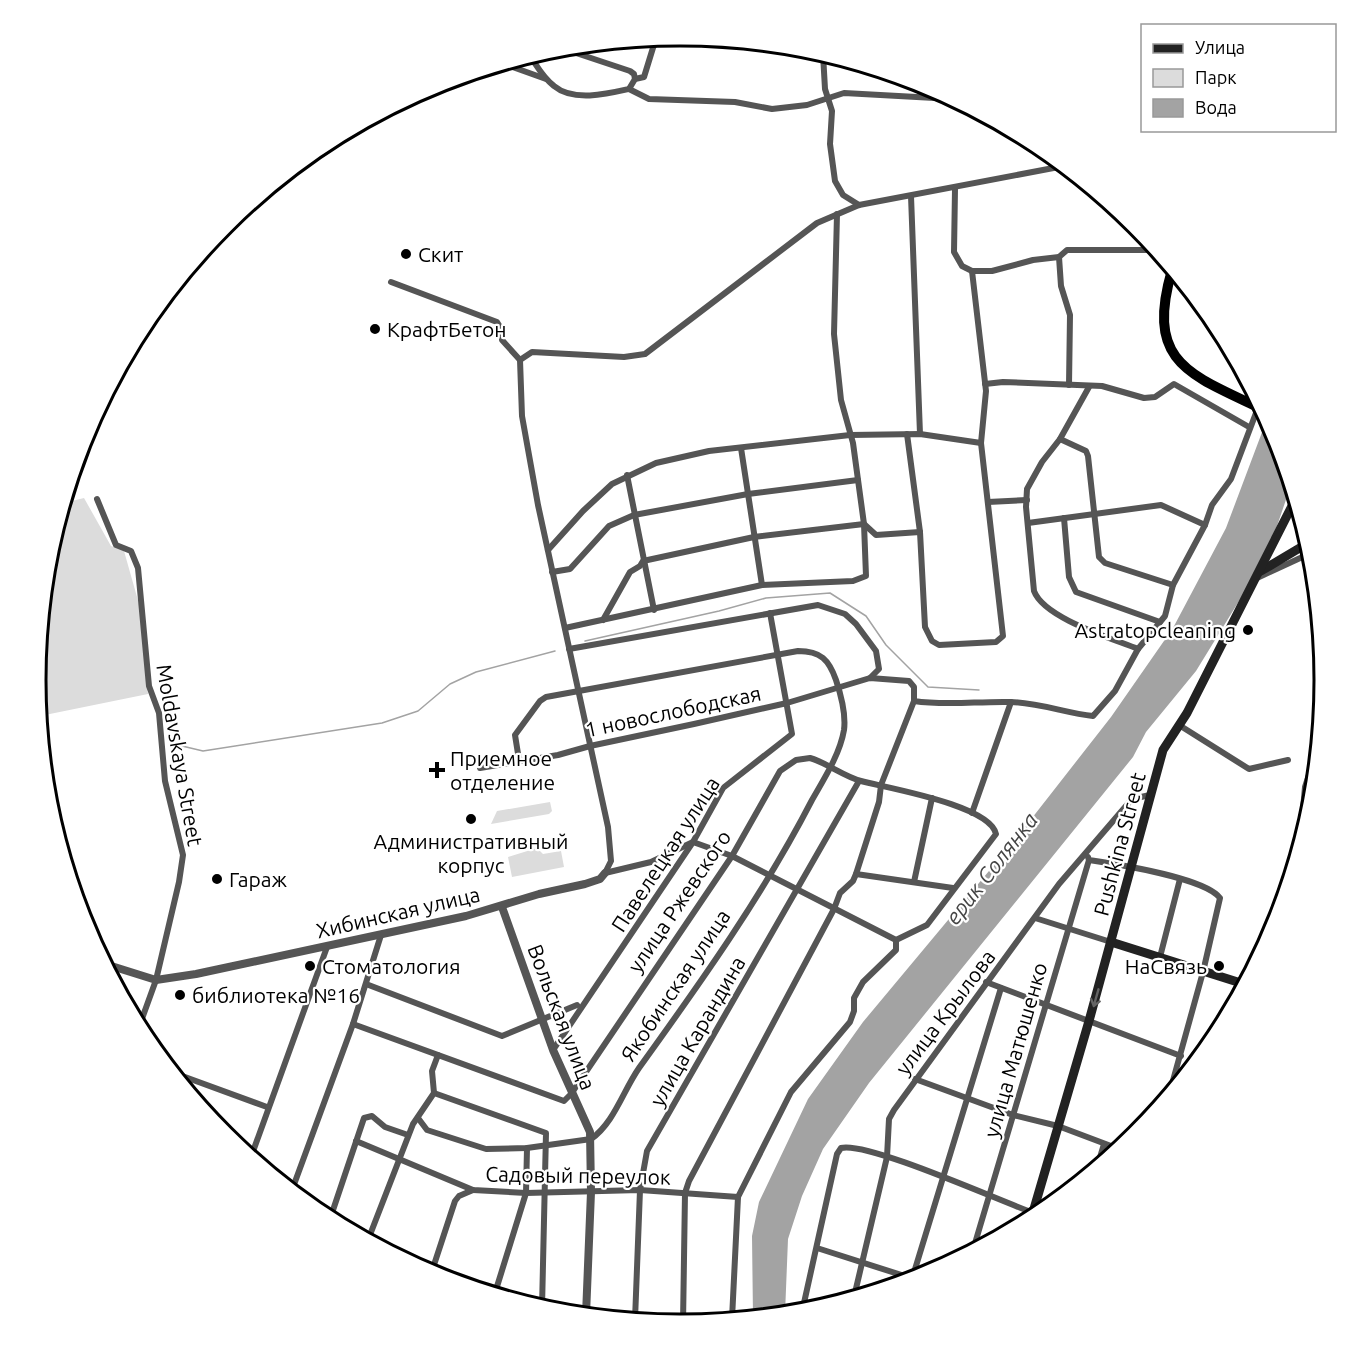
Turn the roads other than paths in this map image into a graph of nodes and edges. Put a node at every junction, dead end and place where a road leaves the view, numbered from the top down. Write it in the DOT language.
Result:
graph roads {
  1 [pos="653,47"];
  2 [pos="581,55"];
  3 [pos="824,63"];
  4 [pos="535,64"];
  5 [pos="516,68"];
  6 [pos="546,79"];
  7 [pos="634,79"];
  8 [pos="629,89"];
  9 [pos="928,97"];
  10 [pos="827,99"];
  11 [pos="1054,168"];
  12 [pos="955,189"];
  13 [pos="911,196"];
  14 [pos="859,205"];
  15 [pos="837,214"];
  16 [pos="1145,250"];
  17 [pos="1059,257"];
  18 [pos="972,272"];
  19 [pos="1170,278"];
  20 [pos="391,282"];
  21 [pos="520,360"];
  22 [pos="985,384"];
  23 [pos="1070,385"];
  24 [pos="1089,387"];
  25 [pos="1249,403"];
  26 [pos="1254,414"];
  27 [pos="1249,427"];
  28 [pos="907,434"];
  29 [pos="920,434"];
  30 [pos="850,435"];
  31 [pos="1060,440"];
  32 [pos="981,443"];
  33 [pos="741,448"];
  34 [pos="627,475"];
  35 [pos="858,480"];
  36 [pos="748,494"];
  37 [pos="97,499"];
  38 [pos="1026,500"];
  39 [pos="988,502"];
  40 [pos="1290,510"];
  41 [pos="1096,513"];
  42 [pos="634,515"];
  43 [pos="1064,518"];
  44 [pos="1028,523"];
  45 [pos="864,524"];
  46 [pos="1205,525"];
  47 [pos="920,531"];
  48 [pos="754,537"];
  49 [pos="1299,548"];
  50 [pos="549,550"];
  51 [pos="1301,557"];
  52 [pos="643,561"];
  53 [pos="552,572"];
  54 [pos="1259,574"];
  55 [pos="762,585"];
  56 [pos="1173,585"];
  57 [pos="654,610"];
  58 [pos="770,612"];
  59 [pos="603,621"];
  60 [pos="1160,622"];
  61 [pos="565,628"];
  62 [pos="569,649"];
  63 [pos="1138,650"];
  64 [pos="778,654"];
  65 [pos="870,678"];
  66 [pos="838,687"];
  67 [pos="578,692"];
  68 [pos="914,701"];
  69 [pos="1011,702"];
  70 [pos="787,703"];
  71 [pos="1179,725"];
  72 [pos="590,746"];
  73 [pos="519,760"];
  74 [pos="1288,760"];
  75 [pos="830,766"];
  76 [pos="480,768"];
  77 [pos="859,781"];
  78 [pos="881,785"];
  79 [pos="1150,795"];
  80 [pos="932,798"];
  81 [pos="972,813"];
  82 [pos="693,842"];
  83 [pos="732,856"];
  84 [pos="1088,858"];
  85 [pos="1131,866"];
  86 [pos="606,873"];
  87 [pos="856,874"];
  88 [pos="769,877"];
  89 [pos="1180,879"];
  90 [pos="914,882"];
  91 [pos="954,888"];
  92 [pos="797,890"];
  93 [pos="502,907"];
  94 [pos="834,909"];
  95 [pos="1035,918"];
  96 [pos="1067,929"];
  97 [pos="381,935"];
  98 [pos="897,940"];
  99 [pos="1111,942"];
  100 [pos="327,947"];
  101 [pos="1160,957"];
  102 [pos="115,966"];
  103 [pos="1203,972"];
  104 [pos="156,980"];
  105 [pos="986,982"];
  106 [pos="1237,982"];
  107 [pos="366,984"];
  108 [pos="1001,988"];
  109 [pos="577,1005"];
  110 [pos="1046,1006"];
  111 [pos="143,1016"];
  112 [pos="542,1018"];
  113 [pos="1089,1021"];
  114 [pos="353,1024"];
  115 [pos="553,1050"];
  116 [pos="438,1055"];
  117 [pos="1180,1056"];
  118 [pos="1175,1075"];
  119 [pos="187,1078"];
  120 [pos="915,1079"];
  121 [pos="434,1093"];
  122 [pos="571,1094"];
  123 [pos="967,1098"];
  124 [pos="267,1107"];
  125 [pos="1013,1115"];
  126 [pos="418,1118"];
  127 [pos="1058,1126"];
  128 [pos="408,1135"];
  129 [pos="591,1140"];
  130 [pos="356,1141"];
  131 [pos="1104,1144"];
  132 [pos="547,1146"];
  133 [pos="1109,1146"];
  134 [pos="254,1148"];
  135 [pos="527,1148"];
  136 [pos="1101,1153"];
  137 [pos="398,1157"];
  138 [pos="887,1157"];
  139 [pos="943,1178"];
  140 [pos="294,1183"];
  141 [pos="473,1190"];
  142 [pos="640,1190"];
  143 [pos="546,1192"];
  144 [pos="591,1192"];
  145 [pos="526,1193"];
  146 [pos="685,1193"];
  147 [pos="991,1196"];
  148 [pos="738,1197"];
  149 [pos="1037,1203"];
  150 [pos="333,1210"];
  151 [pos="1025,1212"];
  152 [pos="371,1233"];
  153 [pos="977,1239"];
  154 [pos="817,1248"];
  155 [pos="862,1262"];
  156 [pos="434,1263"];
  157 [pos="917,1267"];
  158 [pos="899,1274"];
  159 [pos="497,1286"];
  160 [pos="856,1288"];
  161 [pos="542,1298"];
  162 [pos="805,1301"];
  163 [pos="586,1306"];
  164 [pos="732,1311"];
  165 [pos="635,1312"];
  166 [pos="683,1314"];
  1 -- 7 [label="street"];
  2 -- 7 [label="street"];
  3 -- 10 [label="street"];
  4 -- 6 [label="street"];
  5 -- 6 [label="street"];
  6 -- 8 [label="street"];
  7 -- 8 [label="street"];
  8 -- 10 [label="street"];
  9 -- 10 [label="street"];
  10 -- 14 [label="street"];
  11 -- 12 [label="street"];
  12 -- 13 [label="street"];
  12 -- 18 [label="street"];
  13 -- 14 [label="street"];
  13 -- 29 [label="street"];
  14 -- 15 [label="street"];
  15 -- 21 [label="street"];
  15 -- 30 [label="street"];
  16 -- 17 [label="street"];
  17 -- 18 [label="street"];
  17 -- 23 [label="street"];
  18 -- 22 [label="street"];
  19 -- 25 [label="highway"];
  20 -- 21 [label="street"];
  21 -- 50 [label="street"];
  22 -- 23 [label="street"];
  22 -- 32 [label="street"];
  23 -- 24 [label="street"];
  24 -- 27 [label="street"];
  24 -- 31 [label="street"];
  26 -- 27 [label="street"];
  27 -- 46 [label="street"];
  28 -- 29 [label="street"];
  28 -- 30 [label="street"];
  28 -- 47 [label="street"];
  29 -- 32 [label="street"];
  30 -- 33 [label="street"];
  30 -- 35 [label="street"];
  31 -- 38 [label="street"];
  31 -- 41 [label="street"];
  32 -- 39 [label="street"];
  33 -- 34 [label="street"];
  33 -- 36 [label="street"];
  34 -- 42 [label="street"];
  34 -- 50 [label="street"];
  35 -- 36 [label="street"];
  35 -- 45 [label="street"];
  36 -- 42 [label="street"];
  36 -- 48 [label="street"];
  37 -- 104 [label="street, Moldavskaya Street"];
  38 -- 39 [label="street"];
  38 -- 44 [label="street"];
  39 -- 47 [label="street"];
  40 -- 54 [label="main road, Pushkina Street"];
  41 -- 43 [label="street"];
  41 -- 46 [label="street"];
  41 -- 56 [label="street"];
  42 -- 52 [label="street"];
  42 -- 53 [label="street"];
  43 -- 44 [label="street"];
  43 -- 60 [label="street"];
  44 -- 63 [label="street"];
  45 -- 47 [label="street"];
  45 -- 48 [label="street"];
  45 -- 55 [label="street"];
  46 -- 56 [label="street"];
  48 -- 52 [label="street"];
  48 -- 55 [label="street"];
  49 -- 54 [label="main road"];
  50 -- 53 [label="street"];
  51 -- 54 [label="street"];
  52 -- 57 [label="street"];
  52 -- 59 [label="street"];
  53 -- 61 [label="street"];
  54 -- 71 [label="main road, Pushkina Street"];
  55 -- 57 [label="street"];
  56 -- 60 [label="street"];
  57 -- 59 [label="street"];
  58 -- 62 [label="street"];
  58 -- 64 [label="street, Павелецкая улица"];
  58 -- 65 [label="street"];
  59 -- 61 [label="street"];
  60 -- 63 [label="street"];
  61 -- 62 [label="street"];
  62 -- 67 [label="street"];
  63 -- 69 [label="street"];
  64 -- 66 [label="street, Якобинская улица"];
  64 -- 67 [label="street"];
  64 -- 70 [label="street, Павелецкая улица"];
  65 -- 66 [label="street, 1 новослободская"];
  65 -- 68 [label="street"];
  66 -- 70 [label="street, 1 новослободская"];
  66 -- 75 [label="street, Якобинская улица"];
  67 -- 72 [label="street"];
  67 -- 73 [label="street"];
  68 -- 69 [label="street"];
  68 -- 78 [label="street"];
  69 -- 81 [label="street"];
  70 -- 72 [label="street, 1 новослободская"];
  70 -- 82 [label="street, Павелецкая улица"];
  71 -- 74 [label="street"];
  71 -- 79 [label="main road, Pushkina Street"];
  72 -- 73 [label="street, 1 новослободская"];
  72 -- 86 [label="street"];
  73 -- 76 [label="street, 1 новослободская"];
  75 -- 77 [label="street, улица Ржевского"];
  75 -- 83 [label="street, улица Ржевского"];
  75 -- 88 [label="street, Якобинская улица"];
  77 -- 78 [label="street, улица Ржевского"];
  77 -- 92 [label="street, улица Карандина"];
  78 -- 80 [label="street, улица Ржевского"];
  78 -- 87 [label="street"];
  79 -- 84 [label="street, улица Крылова"];
  79 -- 85 [label="main road, Pushkina Street"];
  80 -- 81 [label="street, улица Ржевского"];
  80 -- 90 [label="street"];
  81 -- 91 [label="street, улица Ржевского"];
  82 -- 83 [label="street"];
  82 -- 86 [label="street, Хибинская улица"];
  82 -- 115 [label="street, Павелецкая улица"];
  83 -- 88 [label="street"];
  83 -- 122 [label="street, улица Ржевского"];
  84 -- 85 [label="street"];
  84 -- 95 [label="street, улица Крылова"];
  84 -- 96 [label="street, улица Матюшенко"];
  85 -- 89 [label="street"];
  85 -- 99 [label="main road, Pushkina Street"];
  86 -- 93 [label="street, Хибинская улица"];
  87 -- 90 [label="street"];
  87 -- 94 [label="street"];
  88 -- 92 [label="street"];
  88 -- 129 [label="street, Якобинская улица"];
  89 -- 101 [label="street"];
  89 -- 103 [label="street"];
  90 -- 91 [label="street"];
  91 -- 98 [label="street"];
  92 -- 94 [label="street"];
  92 -- 142 [label="street, улица Карандина"];
  93 -- 97 [label="street, Хибинская улица"];
  93 -- 112 [label="street, Вольская улица"];
  94 -- 98 [label="street"];
  94 -- 146 [label="street"];
  95 -- 96 [label="street"];
  95 -- 105 [label="street, улица Крылова"];
  96 -- 99 [label="street"];
  96 -- 110 [label="street, улица Матюшенко"];
  97 -- 100 [label="street, Хибинская улица"];
  97 -- 107 [label="street"];
  98 -- 148 [label="street"];
  99 -- 101 [label="main road"];
  99 -- 113 [label="main road, Pushkina Street, one-way"];
  100 -- 104 [label="street, Хибинская улица"];
  100 -- 124 [label="street"];
  101 -- 103 [label="main road"];
  102 -- 104 [label="street, Хибинская улица"];
  103 -- 106 [label="main road"];
  103 -- 117 [label="street"];
  104 -- 111 [label="street, Moldavskaya Street"];
  105 -- 108 [label="street"];
  105 -- 120 [label="street, улица Крылова"];
  107 -- 112 [label="street"];
  107 -- 114 [label="street"];
  108 -- 110 [label="street"];
  108 -- 123 [label="street"];
  109 -- 112 [label="street"];
  110 -- 113 [label="street"];
  110 -- 125 [label="street, улица Матюшенко"];
  112 -- 115 [label="street, Вольская улица"];
  113 -- 117 [label="street"];
  113 -- 127 [label="main road, Pushkina Street"];
  114 -- 116 [label="street"];
  114 -- 140 [label="street"];
  115 -- 122 [label="street, Вольская улица"];
  116 -- 121 [label="street"];
  116 -- 122 [label="street"];
  117 -- 118 [label="street"];
  119 -- 124 [label="street"];
  120 -- 123 [label="street"];
  120 -- 138 [label="street, улица Крылова"];
  121 -- 126 [label="street"];
  121 -- 132 [label="street"];
  122 -- 129 [label="street, Вольская улица"];
  123 -- 125 [label="street"];
  123 -- 139 [label="street"];
  124 -- 134 [label="street"];
  125 -- 127 [label="street"];
  125 -- 147 [label="street, улица Матюшенко"];
  126 -- 128 [label="street"];
  126 -- 135 [label="street"];
  127 -- 131 [label="street"];
  127 -- 149 [label="main road, Pushkina Street"];
  128 -- 130 [label="street"];
  128 -- 137 [label="street"];
  129 -- 132 [label="street"];
  129 -- 144 [label="street"];
  130 -- 137 [label="street, Садовый переулок"];
  130 -- 150 [label="street"];
  131 -- 133 [label="street"];
  131 -- 136 [label="street"];
  132 -- 135 [label="street"];
  132 -- 143 [label="street"];
  135 -- 145 [label="street"];
  137 -- 141 [label="street, Садовый переулок"];
  137 -- 152 [label="street"];
  138 -- 139 [label="street"];
  138 -- 154 [label="street"];
  138 -- 155 [label="street, улица Крылова"];
  139 -- 147 [label="street"];
  139 -- 157 [label="street"];
  141 -- 145 [label="street, Садовый переулок"];
  141 -- 156 [label="street"];
  142 -- 144 [label="street, Садовый переулок"];
  142 -- 146 [label="street, Садовый переулок"];
  142 -- 165 [label="street, улица Карандина"];
  143 -- 144 [label="street, Садовый переулок"];
  143 -- 145 [label="street, Садовый переулок"];
  143 -- 161 [label="street"];
  144 -- 163 [label="street"];
  145 -- 159 [label="street"];
  146 -- 148 [label="street, Садовый переулок"];
  146 -- 166 [label="street"];
  147 -- 151 [label="street"];
  147 -- 153 [label="street, улица Матюшенко"];
  148 -- 164 [label="street"];
  154 -- 155 [label="street"];
  154 -- 162 [label="street"];
  155 -- 158 [label="street"];
  155 -- 160 [label="street, улица Крылова"];
}
